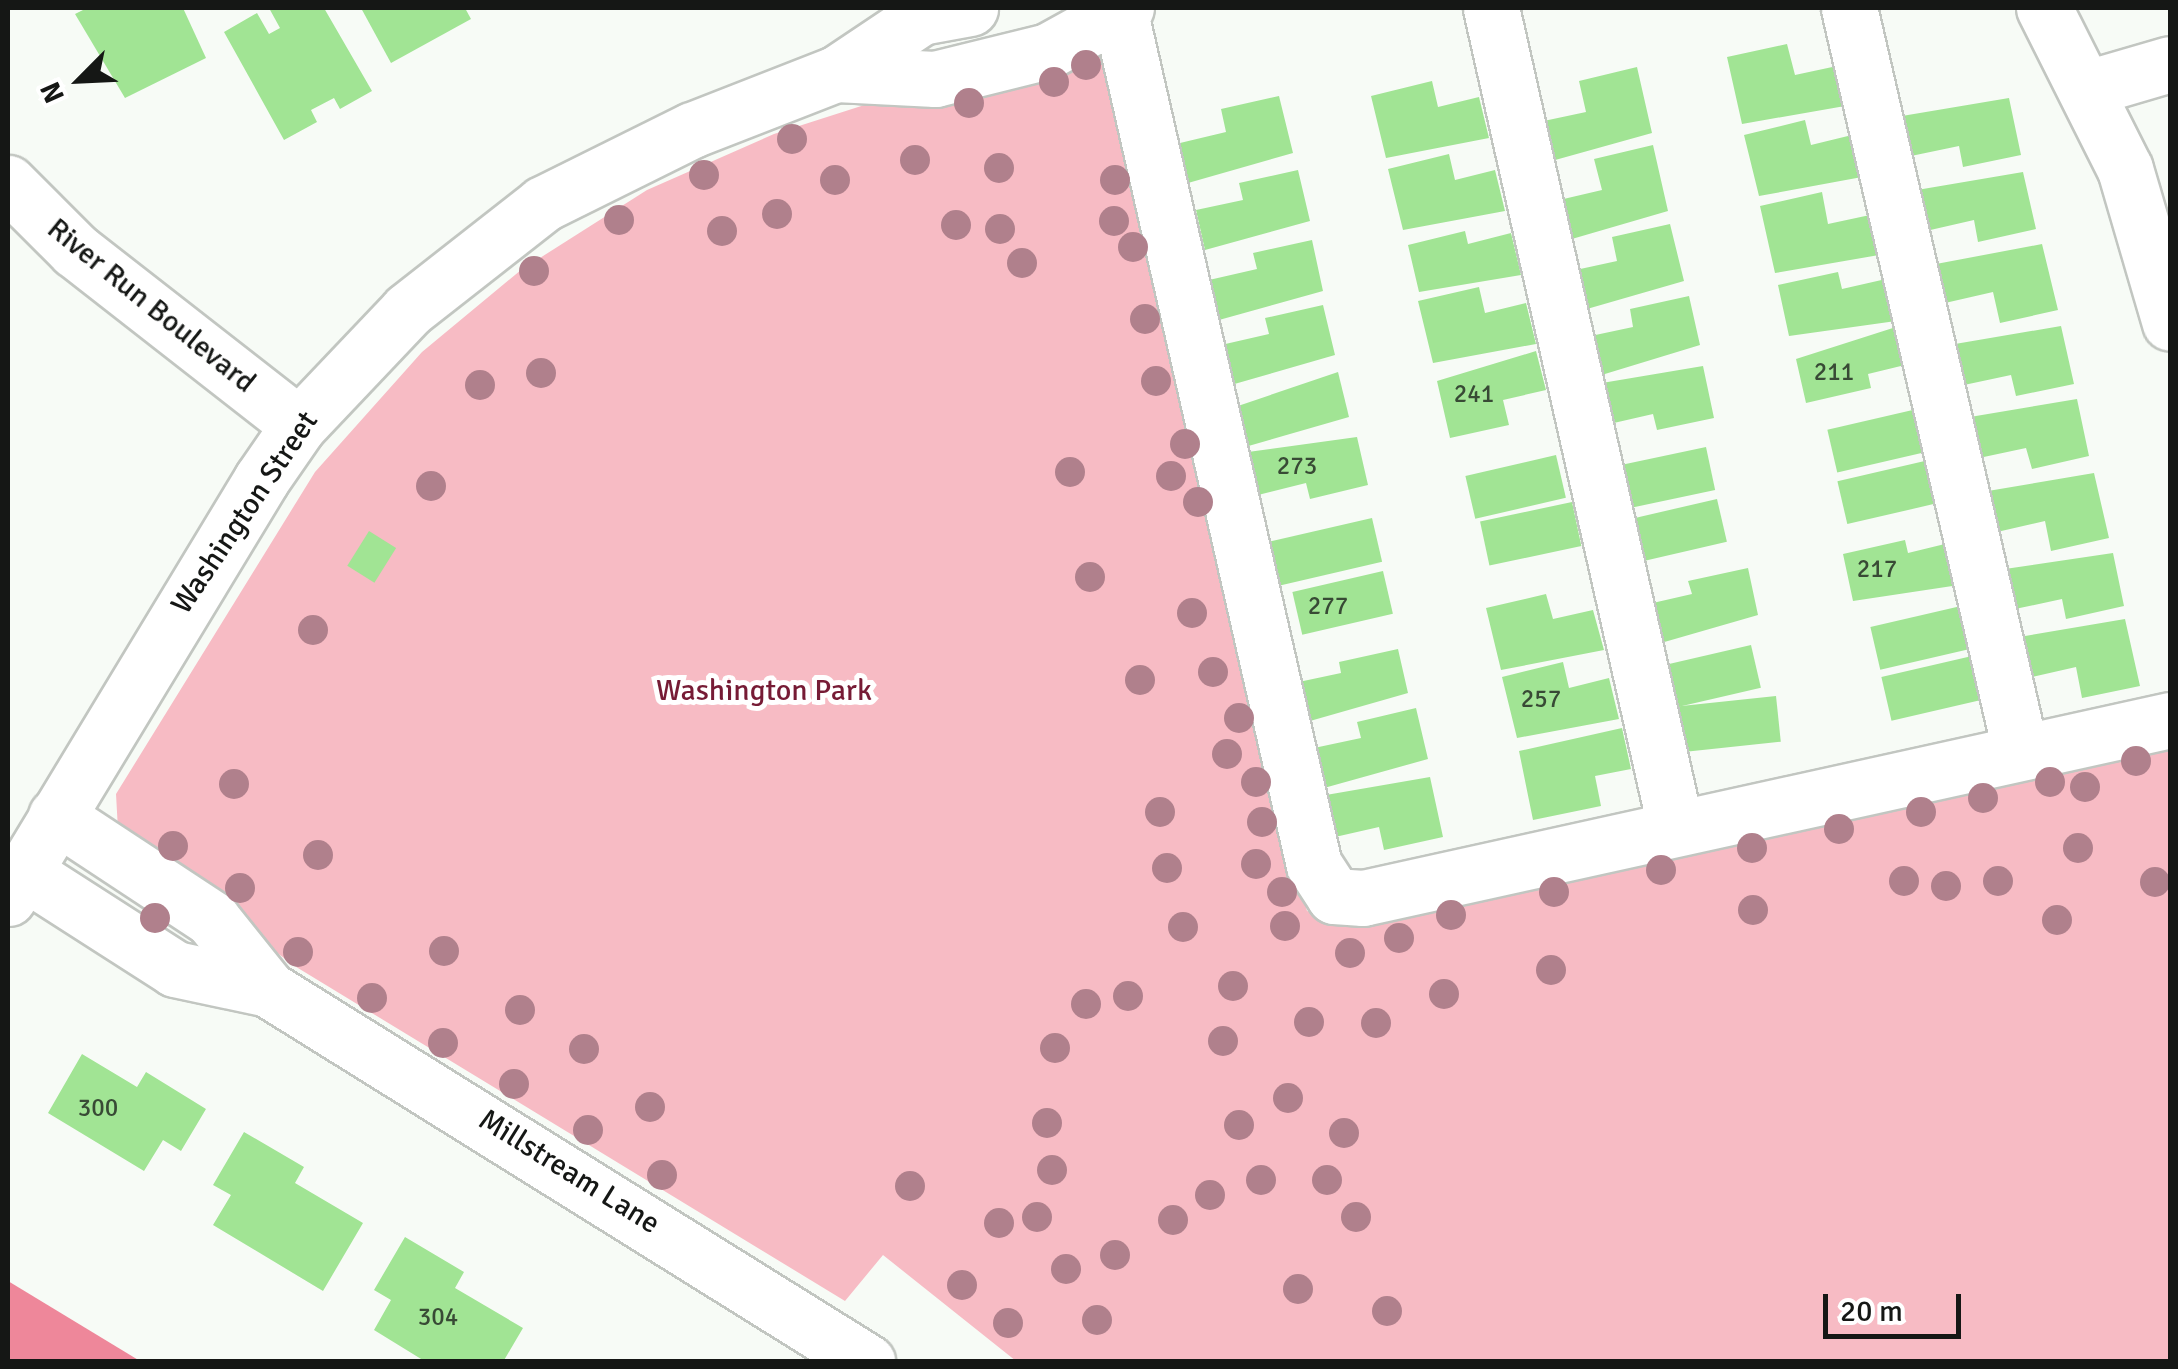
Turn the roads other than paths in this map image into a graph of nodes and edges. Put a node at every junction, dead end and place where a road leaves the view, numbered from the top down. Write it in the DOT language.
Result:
graph roads {
  1 [pos="970,8"];
  2 [pos="1118,8"];
  3 [pos="1491,8"];
  4 [pos="1848,8"];
  5 [pos="2044,8"];
  6 [pos="2170,64"];
  7 [pos="836,74"];
  8 [pos="2088,88"];
  9 [pos="8,182"];
  10 [pos="2170,323"];
  11 [pos="299,425"];
  12 [pos="2170,720"];
  13 [pos="2020,749"];
  14 [pos="56,816"];
  15 [pos="1675,826"];
  16 [pos="16,885"];
  17 [pos="268,989"];
  18 [pos="867,1362"];
  1 -- 7 [label="street, Washington Street"];
  2 -- 7 [label="street, Washington Street"];
  2 -- 15 [label="street"];
  3 -- 15 [label="street"];
  4 -- 13 [label="street"];
  5 -- 8 [label="street"];
  6 -- 8 [label="street"];
  7 -- 11 [label="street, Washington Street"];
  8 -- 10 [label="street"];
  9 -- 11 [label="street, River Run Boulevard"];
  11 -- 14 [label="street, Washington Street"];
  12 -- 13 [label="street"];
  13 -- 15 [label="street"];
  14 -- 16 [label="street, Washington Street"];
  14 -- 17 [label="street, Millstream Lane"];
  16 -- 17 [label="street, Millstream Lane"];
  17 -- 18 [label="street, Millstream Lane"];
}
